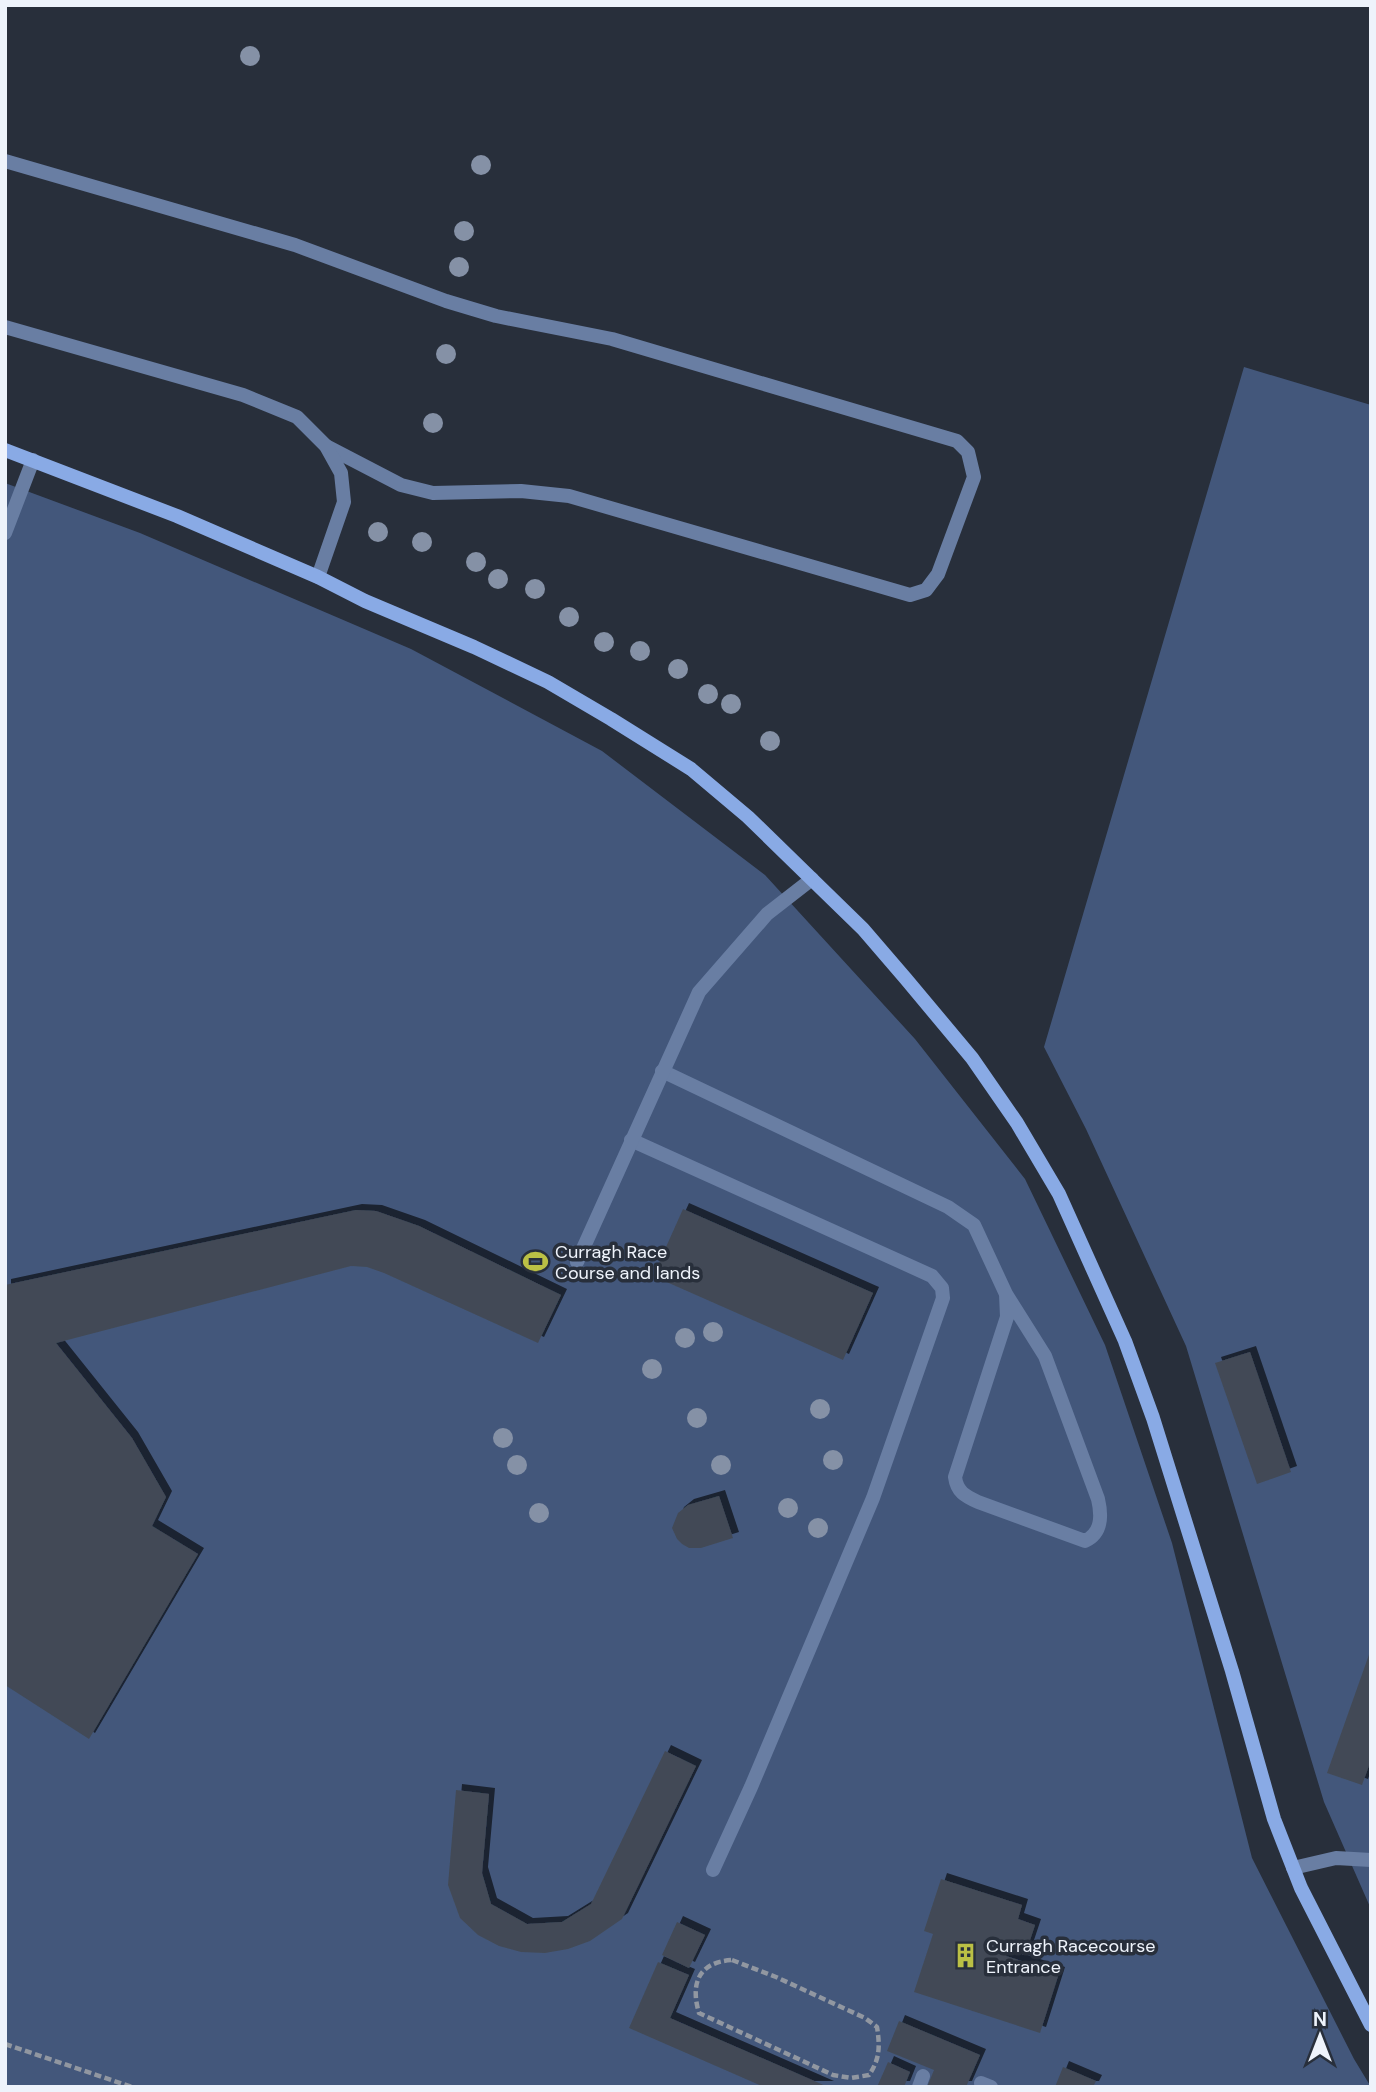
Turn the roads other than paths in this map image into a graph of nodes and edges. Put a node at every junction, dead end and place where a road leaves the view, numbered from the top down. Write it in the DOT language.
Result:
graph roads {
  1 [pos="5,161"];
  2 [pos="5,327"];
  3 [pos="326,446"];
  4 [pos="5,450"];
  5 [pos="33,460"];
  6 [pos="5,533"];
  7 [pos="318,577"];
  8 [pos="811,879"];
  9 [pos="662,1071"];
  10 [pos="631,1140"];
  11 [pos="577,1262"];
  12 [pos="1006,1294"];
  13 [pos="1371,1860"];
  14 [pos="1293,1868"];
  15 [pos="713,1870"];
  16 [pos="1371,2025"];
  1 -- 3 [label="lane"];
  2 -- 3 [label="lane"];
  3 -- 7 [label="lane"];
  4 -- 5 [label="main road"];
  5 -- 6 [label="lane"];
  5 -- 7 [label="main road"];
  7 -- 8 [label="main road"];
  8 -- 9 [label="lane"];
  8 -- 14 [label="main road"];
  9 -- 10 [label="lane"];
  9 -- 12 [label="lane"];
  10 -- 11 [label="lane"];
  10 -- 15 [label="lane"];
  12 -- 12 [label="lane"];
  13 -- 14 [label="lane"];
  14 -- 16 [label="main road"];
}
